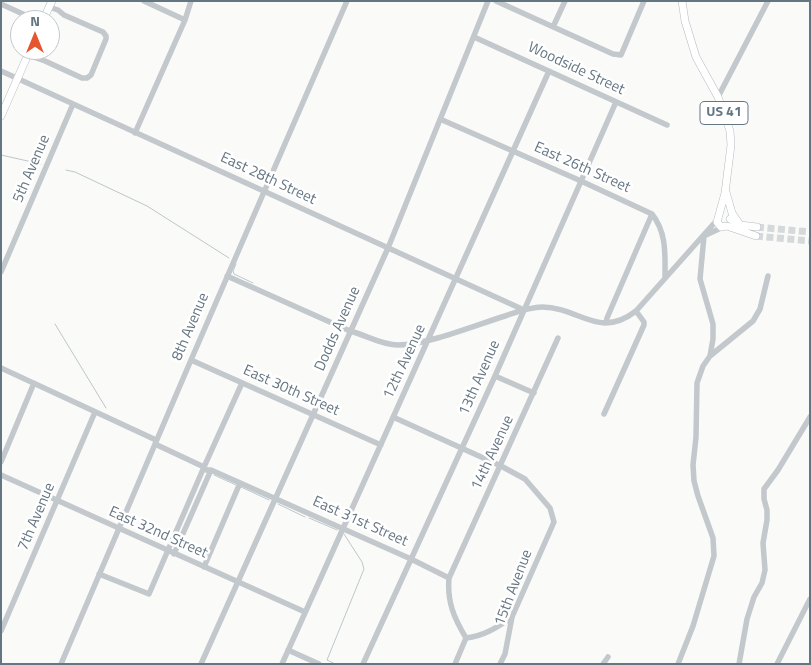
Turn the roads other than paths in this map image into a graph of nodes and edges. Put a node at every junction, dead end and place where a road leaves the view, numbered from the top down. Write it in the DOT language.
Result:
graph roads {
  1 [pos="144,1"];
  2 [pos="191,1"];
  3 [pos="347,1"];
  4 [pos="488,1"];
  5 [pos="496,1"];
  6 [pos="565,1"];
  7 [pos="644,1"];
  8 [pos="768,1"];
  9 [pos="683,2"];
  10 [pos="1,4"];
  11 [pos="14,10"];
  12 [pos="60,12"];
  13 [pos="185,20"];
  14 [pos="553,27"];
  15 [pos="474,37"];
  16 [pos="26,60"];
  17 [pos="43,60"];
  18 [pos="549,71"];
  19 [pos="1,72"];
  20 [pos="18,79"];
  21 [pos="718,97"];
  22 [pos="616,102"];
  23 [pos="73,104"];
  24 [pos="1,116"];
  25 [pos="440,119"];
  26 [pos="667,125"];
  27 [pos="135,133"];
  28 [pos="513,151"];
  29 [pos="581,181"];
  30 [pos="264,191"];
  31 [pos="725,191"];
  32 [pos="652,214"];
  33 [pos="717,219"];
  34 [pos="727,222"];
  35 [pos="740,225"];
  36 [pos="757,227"];
  37 [pos="704,236"];
  38 [pos="756,236"];
  39 [pos="388,248"];
  40 [pos="1,272"];
  41 [pos="227,276"];
  42 [pos="768,276"];
  43 [pos="664,278"];
  44 [pos="456,279"];
  45 [pos="524,310"];
  46 [pos="636,311"];
  47 [pos="606,324"];
  48 [pos="350,330"];
  49 [pos="558,338"];
  50 [pos="429,340"];
  51 [pos="710,356"];
  52 [pos="191,360"];
  53 [pos="1,368"];
  54 [pos="495,376"];
  55 [pos="34,383"];
  56 [pos="242,383"];
  57 [pos="534,393"];
  58 [pos="95,412"];
  59 [pos="604,414"];
  60 [pos="313,415"];
  61 [pos="393,417"];
  62 [pos="810,417"];
  63 [pos="156,442"];
  64 [pos="381,445"];
  65 [pos="461,448"];
  66 [pos="1,462"];
  67 [pos="501,466"];
  68 [pos="204,467"];
  69 [pos="211,470"];
  70 [pos="1,476"];
  71 [pos="240,483"];
  72 [pos="275,498"];
  73 [pos="57,501"];
  74 [pos="119,529"];
  75 [pos="343,529"];
  76 [pos="171,552"];
  77 [pos="411,559"];
  78 [pos="204,567"];
  79 [pos="99,574"];
  80 [pos="449,578"];
  81 [pos="238,583"];
  82 [pos="810,599"];
  83 [pos="304,612"];
  84 [pos="512,617"];
  85 [pos="1,631"];
  86 [pos="466,638"];
  87 [pos="288,650"];
  88 [pos="608,657"];
  89 [pos="61,664"];
  90 [pos="201,664"];
  91 [pos="282,664"];
  92 [pos="319,664"];
  93 [pos="363,664"];
  94 [pos="455,664"];
  95 [pos="500,664"];
  96 [pos="603,664"];
  97 [pos="678,664"];
  98 [pos="739,664"];
  99 [pos="777,664"];
  1 -- 13 [label="street"];
  2 -- 13 [label="street"];
  3 -- 30 [label="street, 8th Avenue"];
  4 -- 15 [label="street, Dodds Avenue"];
  5 -- 14 [label="street"];
  6 -- 14 [label="street"];
  7 -- 14 [label="street"];
  8 -- 21 [label="street"];
  9 -- 21 [label="main road, US 41"];
  10 -- 11 [label="street"];
  12 -- 17 [label="street"];
  13 -- 27 [label="street"];
  15 -- 18 [label="street, Woodside Street"];
  15 -- 25 [label="street, Dodds Avenue"];
  16 -- 20 [label="main road"];
  18 -- 22 [label="street, Woodside Street"];
  18 -- 28 [label="street, 12th Avenue"];
  19 -- 20 [label="street, East 28th Street"];
  20 -- 23 [label="street, East 28th Street"];
  20 -- 24 [label="main road"];
  21 -- 31 [label="main road, US 41"];
  22 -- 26 [label="street, Woodside Street"];
  22 -- 29 [label="street, 13th Avenue"];
  23 -- 27 [label="street, East 28th Street"];
  23 -- 40 [label="street, 5th Avenue"];
  25 -- 28 [label="street, East 26th Street"];
  25 -- 39 [label="street, Dodds Avenue"];
  27 -- 30 [label="street, East 28th Street"];
  28 -- 29 [label="street, East 26th Street"];
  28 -- 44 [label="street, 12th Avenue"];
  29 -- 32 [label="street, East 26th Street"];
  29 -- 45 [label="street, 13th Avenue"];
  30 -- 39 [label="street, East 28th Street"];
  30 -- 41 [label="street, 8th Avenue"];
  31 -- 33 [label="main road, US 41"];
  31 -- 34 [label="main road, US 41"];
  31 -- 35 [label="main road"];
  32 -- 43 [label="street"];
  32 -- 47 [label="street"];
  33 -- 34 [label="main road"];
  33 -- 34 [label="main road"];
  33 -- 37 [label="street"];
  34 -- 35 [label="main road"];
  34 -- 37 [label="street"];
  34 -- 38 [label="main road"];
  35 -- 36 [label="main road"];
  37 -- 43 [label="street"];
  37 -- 51 [label="street"];
  39 -- 44 [label="street, East 28th Street"];
  39 -- 48 [label="street, Dodds Avenue"];
  41 -- 48 [label="street"];
  41 -- 52 [label="street, 8th Avenue"];
  42 -- 51 [label="street"];
  43 -- 46 [label="street"];
  44 -- 45 [label="street, East 28th Street"];
  44 -- 50 [label="street, 12th Avenue"];
  45 -- 47 [label="street"];
  45 -- 50 [label="street"];
  45 -- 54 [label="street, 13th Avenue"];
  46 -- 47 [label="street"];
  46 -- 59 [label="street"];
  48 -- 50 [label="street"];
  48 -- 60 [label="street, Dodds Avenue"];
  49 -- 57 [label="street, 14th Avenue"];
  50 -- 61 [label="street, 12th Avenue"];
  51 -- 97 [label="street"];
  52 -- 56 [label="street, East 30th Street"];
  52 -- 63 [label="street, 8th Avenue"];
  53 -- 55 [label="street, East 31st Street"];
  54 -- 57 [label="street"];
  54 -- 65 [label="street, 13th Avenue"];
  55 -- 58 [label="street, East 31st Street"];
  55 -- 66 [label="street"];
  56 -- 60 [label="street, East 30th Street"];
  56 -- 68 [label="street"];
  57 -- 67 [label="street, 14th Avenue"];
  58 -- 63 [label="street, East 31st Street"];
  58 -- 73 [label="street, 7th Avenue"];
  60 -- 64 [label="street, East 30th Street"];
  60 -- 72 [label="street, Dodds Avenue"];
  61 -- 64 [label="street, 12th Avenue"];
  61 -- 65 [label="street"];
  62 -- 98 [label="street"];
  63 -- 68 [label="street, East 31st Street"];
  63 -- 74 [label="street, 8th Avenue"];
  64 -- 75 [label="street, 12th Avenue"];
  65 -- 67 [label="street"];
  65 -- 77 [label="street, 13th Avenue"];
  67 -- 80 [label="street, 14th Avenue"];
  67 -- 84 [label="street, 15th Avenue"];
  68 -- 69 [label="street, East 31st Street"];
  68 -- 76 [label="street"];
  69 -- 71 [label="street, East 31st Street"];
  69 -- 76 [label="street"];
  70 -- 73 [label="street, East 32nd Street"];
  71 -- 72 [label="street, East 31st Street"];
  71 -- 78 [label="street"];
  72 -- 75 [label="street, East 31st Street"];
  72 -- 81 [label="street, Dodds Avenue"];
  73 -- 74 [label="street, East 32nd Street"];
  73 -- 85 [label="street, 7th Avenue"];
  74 -- 76 [label="street, East 32nd Street"];
  74 -- 79 [label="street, 8th Avenue"];
  75 -- 77 [label="street, East 31st Street"];
  75 -- 83 [label="street, 12th Avenue"];
  76 -- 78 [label="street, East 32nd Street"];
  76 -- 79 [label="street"];
  77 -- 80 [label="street, East 31st Street"];
  77 -- 93 [label="street, 13th Avenue"];
  78 -- 81 [label="street, East 32nd Street"];
  79 -- 89 [label="street, 8th Avenue"];
  80 -- 86 [label="street"];
  81 -- 83 [label="street, East 32nd Street"];
  81 -- 90 [label="street, Dodds Avenue"];
  82 -- 99 [label="street"];
  83 -- 87 [label="street, 12th Avenue"];
  84 -- 86 [label="street"];
  84 -- 95 [label="street, 15th Avenue"];
  86 -- 94 [label="street"];
  87 -- 91 [label="street, 12th Avenue"];
  87 -- 92 [label="street"];
  88 -- 96 [label="street"];
}
